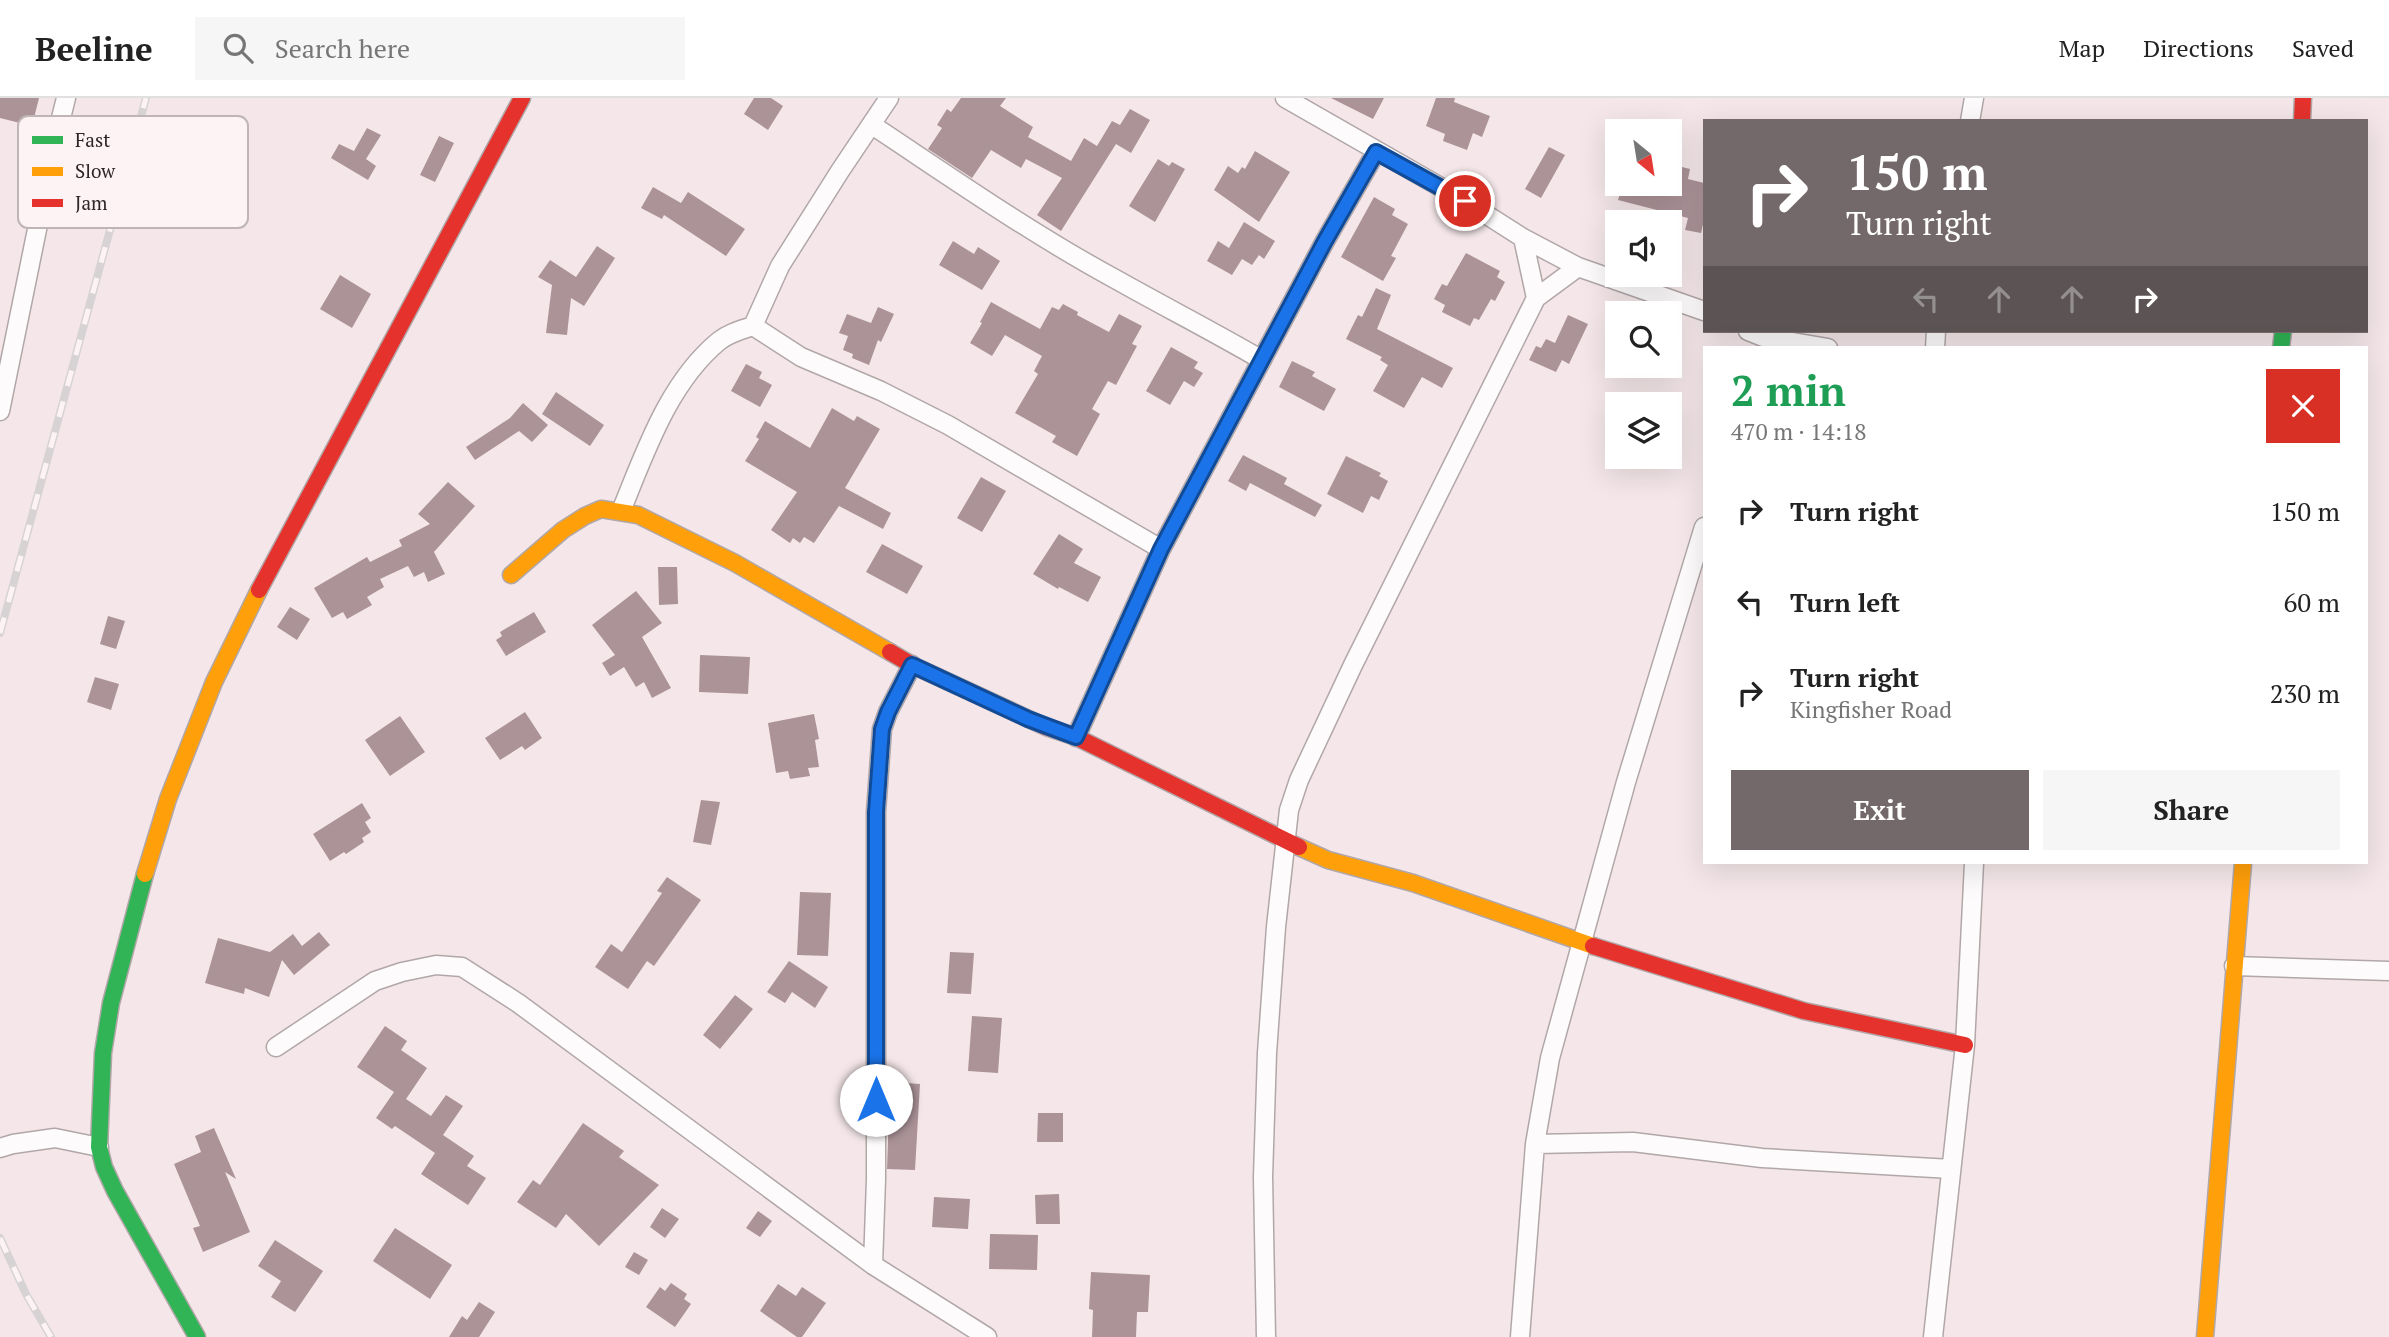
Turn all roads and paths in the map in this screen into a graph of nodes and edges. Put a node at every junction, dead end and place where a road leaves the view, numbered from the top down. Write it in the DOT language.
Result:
graph roads {
  1 [pos="66,98"];
  2 [pos="522,98"];
  3 [pos="889,98"];
  4 [pos="1285,98"];
  5 [pos="1974,98"];
  6 [pos="2303,98"];
  7 [pos="62,116"];
  8 [pos="1970,119"];
  9 [pos="2302,119"];
  10 [pos="872,125"];
  11 [pos="1376,152"];
  12 [pos="37,228"];
  13 [pos="1523,238"];
  14 [pos="1578,267"];
  15 [pos="1536,298"];
  16 [pos="1703,311"];
  17 [pos="753,326"];
  18 [pos="1757,339"];
  19 [pos="1812,346"];
  20 [pos="1262,360"];
  21 [pos="0,411"];
  22 [pos="621,511"];
  23 [pos="1703,530"];
  24 [pos="1161,549"];
  25 [pos="511,575"];
  26 [pos="912,665"];
  27 [pos="1076,737"];
  28 [pos="1285,841"];
  29 [pos="1974,864"];
  30 [pos="2242,864"];
  31 [pos="1581,942"];
  32 [pos="2234,966"];
  33 [pos="2389,971"];
  34 [pos="1965,1045"];
  35 [pos="276,1047"];
  36 [pos="1535,1144"];
  37 [pos="99,1147"];
  38 [pos="0,1148"];
  39 [pos="1951,1169"];
  40 [pos="873,1265"];
  41 [pos="197,1337"];
  42 [pos="988,1337"];
  43 [pos="1266,1337"];
  44 [pos="1520,1337"];
  45 [pos="1933,1337"];
  46 [pos="2205,1337"];
  1 -- 7 [label="street"];
  2 -- 37 [label="street"];
  3 -- 10 [label="street"];
  4 -- 11 [label="street"];
  5 -- 8 [label="street"];
  6 -- 9 [label="street"];
  10 -- 17 [label="street"];
  10 -- 20 [label="street"];
  11 -- 13 [label="street"];
  11 -- 20 [label="street"];
  12 -- 21 [label="street"];
  13 -- 14 [label="street"];
  13 -- 15 [label="street"];
  14 -- 15 [label="street"];
  14 -- 16 [label="street"];
  15 -- 28 [label="street"];
  17 -- 22 [label="street"];
  17 -- 24 [label="street"];
  18 -- 19 [label="street"];
  20 -- 24 [label="street"];
  22 -- 25 [label="street"];
  22 -- 26 [label="street"];
  23 -- 31 [label="street"];
  24 -- 27 [label="street"];
  26 -- 27 [label="street"];
  26 -- 40 [label="street"];
  27 -- 28 [label="street"];
  28 -- 31 [label="street"];
  28 -- 43 [label="street"];
  29 -- 34 [label="street"];
  30 -- 32 [label="street"];
  31 -- 34 [label="street"];
  31 -- 36 [label="street"];
  32 -- 33 [label="street"];
  32 -- 46 [label="street"];
  34 -- 39 [label="street"];
  35 -- 40 [label="street"];
  36 -- 39 [label="street"];
  36 -- 44 [label="street"];
  37 -- 38 [label="street"];
  37 -- 41 [label="street"];
  39 -- 45 [label="street"];
  40 -- 42 [label="street"];
}
